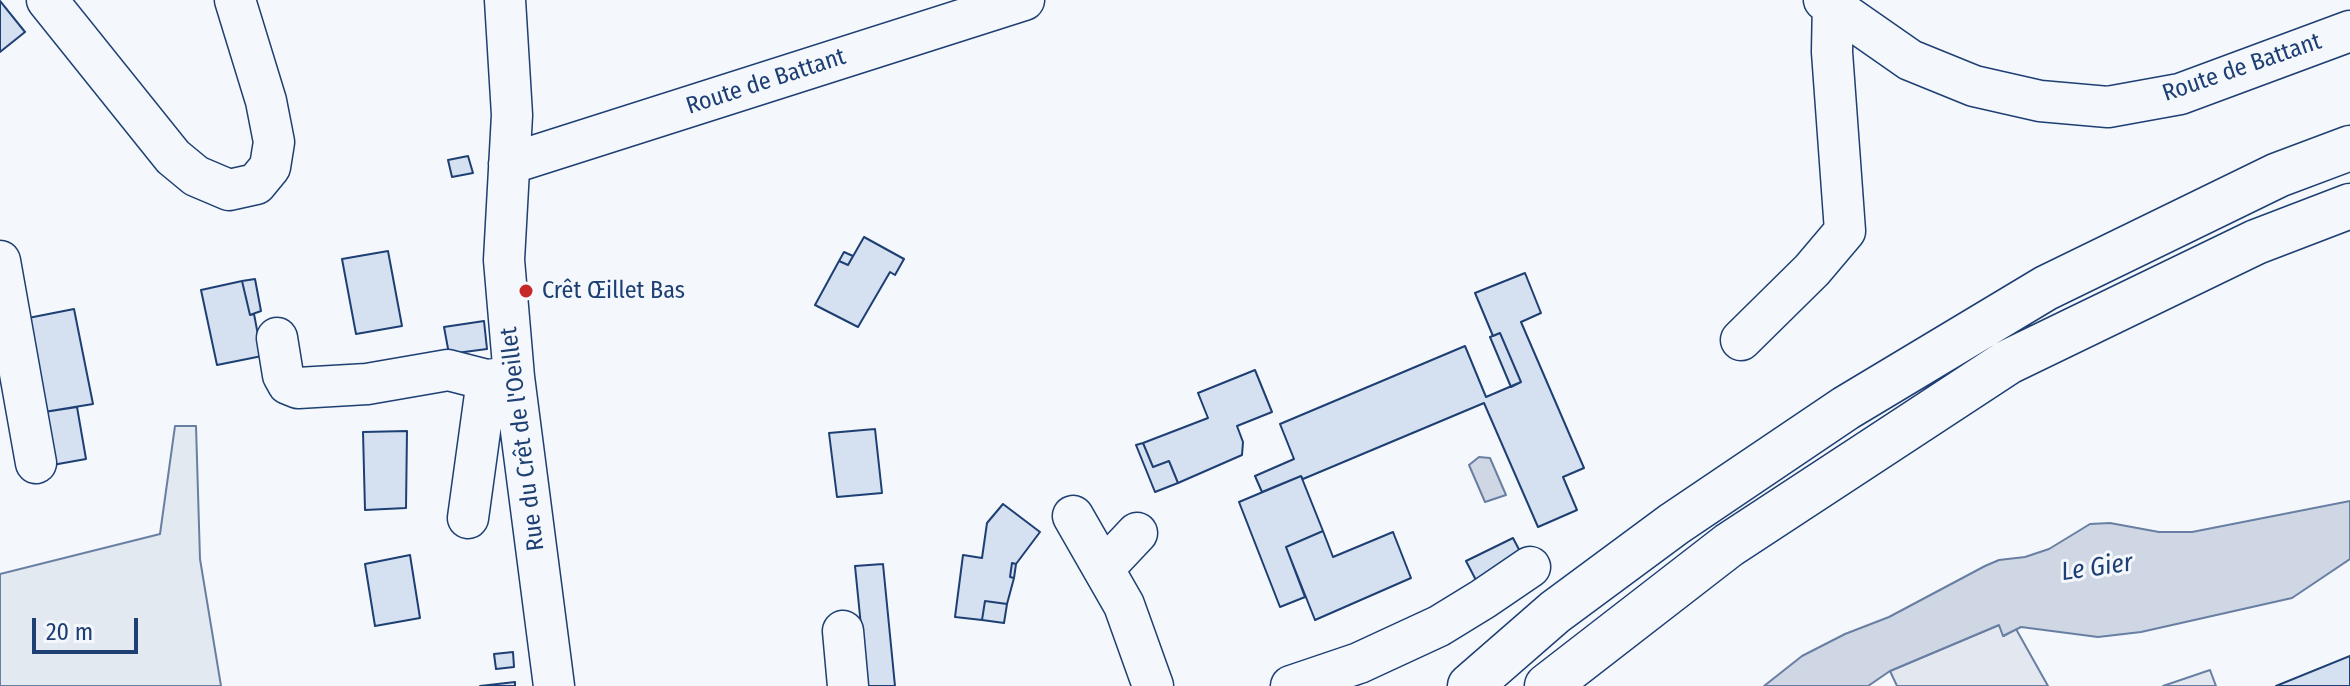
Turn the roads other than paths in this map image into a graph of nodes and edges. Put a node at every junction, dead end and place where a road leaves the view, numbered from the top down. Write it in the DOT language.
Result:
graph roads {
  1 [pos="47,0"];
  2 [pos="235,0"];
  3 [pos="505,0"];
  4 [pos="1024,0"];
  5 [pos="1830,2"];
  6 [pos="2350,31"];
  7 [pos="2350,148"];
  8 [pos="509,164"];
  9 [pos="2350,206"];
  10 [pos="0,261"];
  11 [pos="277,338"];
  12 [pos="1741,340"];
  13 [pos="500,379"];
  14 [pos="36,463"];
  15 [pos="1073,516"];
  16 [pos="468,518"];
  17 [pos="1137,533"];
  18 [pos="1530,567"];
  19 [pos="1104,568"];
  20 [pos="843,631"];
  21 [pos="554,686"];
  22 [pos="848,686"];
  23 [pos="1153,686"];
  24 [pos="1291,686"];
  25 [pos="1470,686"];
  26 [pos="1547,686"];
  1 -- 2 [label="street"];
  3 -- 8 [label="street, Rue du Crêt de l'Oeillet"];
  4 -- 8 [label="street, Route de Battant"];
  5 -- 6 [label="street, Route de Battant"];
  5 -- 12 [label="street"];
  7 -- 25 [label="highway"];
  8 -- 13 [label="street, Rue du Crêt de l'Oeillet"];
  9 -- 26 [label="highway"];
  10 -- 14 [label="street"];
  11 -- 13 [label="street"];
  13 -- 16 [label="street"];
  13 -- 21 [label="street, Rue du Crêt de l'Oeillet"];
  15 -- 19 [label="street"];
  17 -- 19 [label="street"];
  18 -- 24 [label="street"];
  19 -- 23 [label="street"];
  20 -- 22 [label="street"];
}
